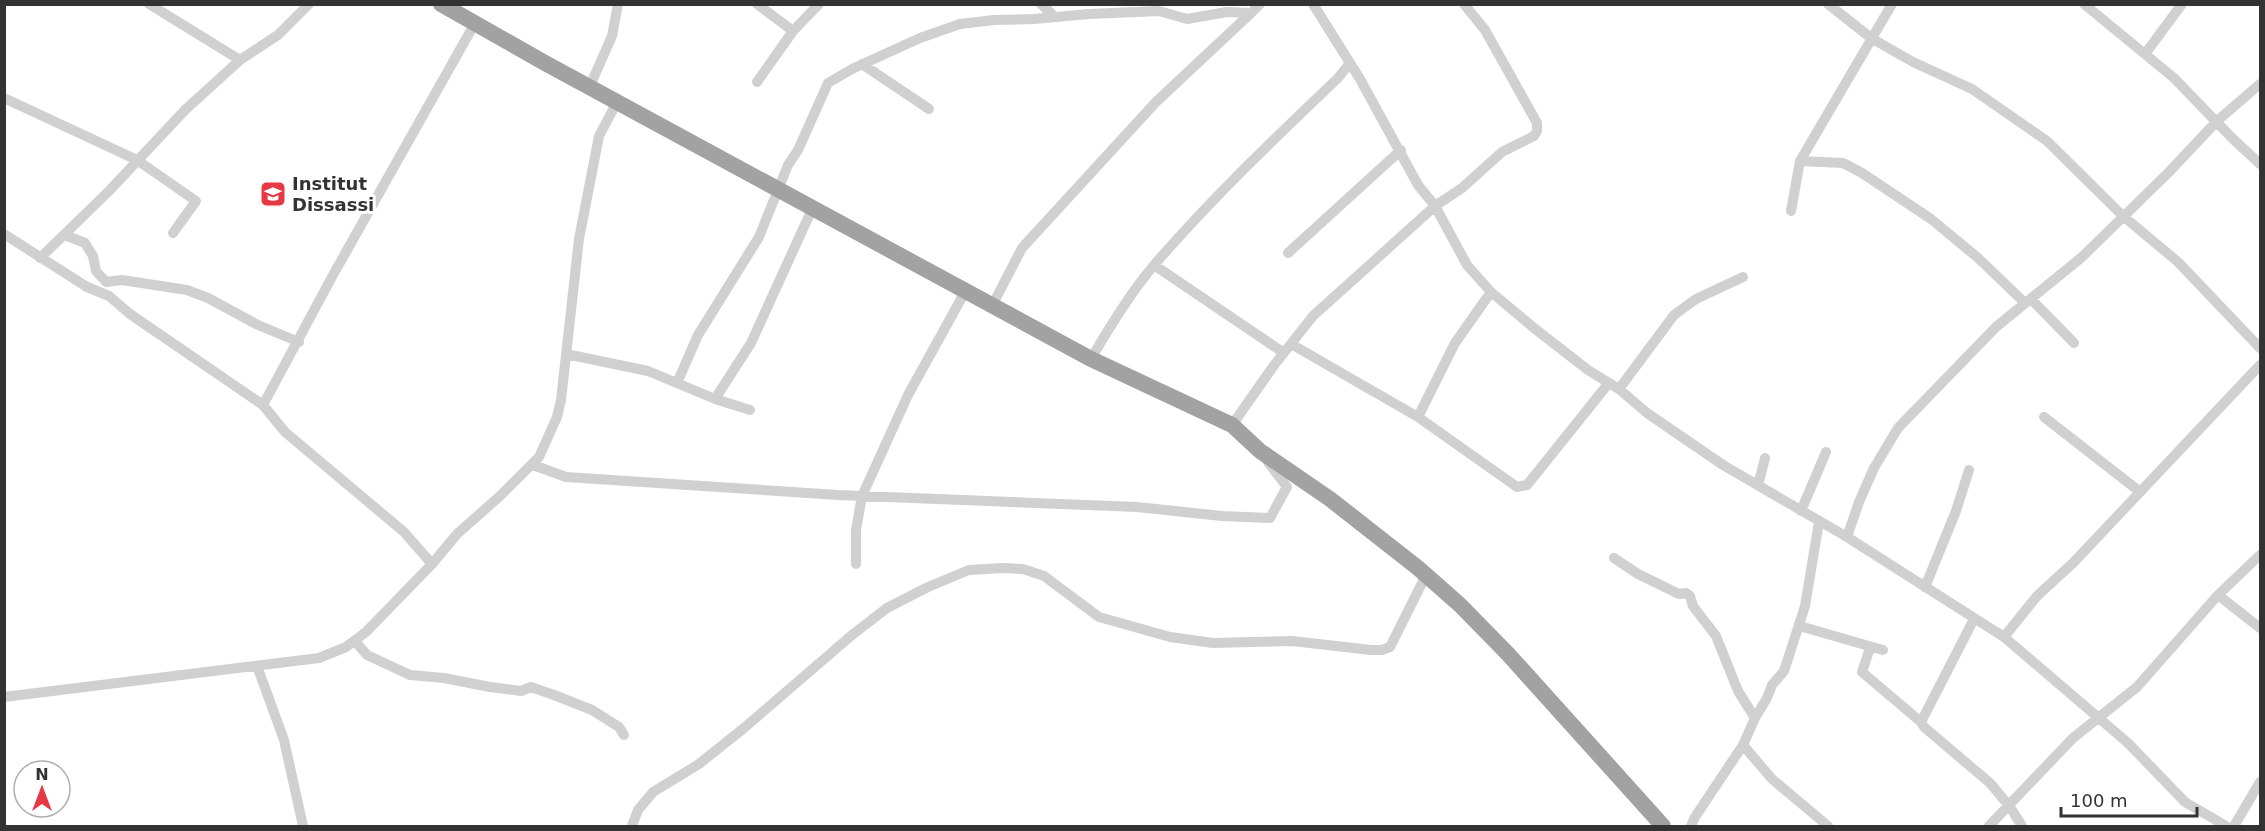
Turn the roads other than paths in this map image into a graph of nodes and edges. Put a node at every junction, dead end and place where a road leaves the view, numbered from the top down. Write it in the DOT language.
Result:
graph roads {
  1 [pos="148,4"];
  2 [pos="309,4"];
  3 [pos="441,4"];
  4 [pos="618,4"];
  5 [pos="757,4"];
  6 [pos="819,4"];
  7 [pos="1041,4"];
  8 [pos="1260,4"];
  9 [pos="1313,4"];
  10 [pos="1464,4"];
  11 [pos="1828,4"];
  12 [pos="1892,4"];
  13 [pos="2084,4"];
  14 [pos="2182,4"];
  15 [pos="1251,13"];
  16 [pos="1054,17"];
  17 [pos="475,22"];
  18 [pos="793,31"];
  19 [pos="1871,39"];
  20 [pos="2145,54"];
  21 [pos="240,60"];
  22 [pos="1350,63"];
  23 [pos="862,64"];
  24 [pos="757,82"];
  25 [pos="2260,84"];
  26 [pos="590,86"];
  27 [pos="4,98"];
  28 [pos="617,102"];
  29 [pos="929,109"];
  30 [pos="2217,122"];
  31 [pos="1401,150"];
  32 [pos="137,160"];
  33 [pos="1800,161"];
  34 [pos="2260,164"];
  35 [pos="778,188"];
  36 [pos="1435,206"];
  37 [pos="813,207"];
  38 [pos="1791,211"];
  39 [pos="2123,216"];
  40 [pos="173,233"];
  41 [pos="4,234"];
  42 [pos="65,235"];
  43 [pos="1288,253"];
  44 [pos="40,258"];
  45 [pos="1154,265"];
  46 [pos="1743,277"];
  47 [pos="966,290"];
  48 [pos="1491,292"];
  49 [pos="2028,301"];
  50 [pos="993,304"];
  51 [pos="298,342"];
  52 [pos="2074,343"];
  53 [pos="1287,348"];
  54 [pos="2260,348"];
  55 [pos="566,354"];
  56 [pos="1091,359"];
  57 [pos="2260,364"];
  58 [pos="677,383"];
  59 [pos="1608,384"];
  60 [pos="1619,389"];
  61 [pos="716,399"];
  62 [pos="263,405"];
  63 [pos="750,410"];
  64 [pos="1418,417"];
  65 [pos="2044,417"];
  66 [pos="1232,425"];
  67 [pos="1260,451"];
  68 [pos="1827,452"];
  69 [pos="1765,458"];
  70 [pos="533,465"];
  71 [pos="1969,470"];
  72 [pos="1758,485"];
  73 [pos="2139,490"];
  74 [pos="862,496"];
  75 [pos="1801,511"];
  76 [pos="1819,522"];
  77 [pos="1847,537"];
  78 [pos="2260,555"];
  79 [pos="1614,558"];
  80 [pos="432,564"];
  81 [pos="856,564"];
  82 [pos="1426,575"];
  83 [pos="1925,587"];
  84 [pos="2218,595"];
  85 [pos="1974,619"];
  86 [pos="1798,628"];
  87 [pos="2260,628"];
  88 [pos="2004,637"];
  89 [pos="355,641"];
  90 [pos="1870,648"];
  91 [pos="1883,650"];
  92 [pos="257,666"];
  93 [pos="4,697"];
  94 [pos="1755,718"];
  95 [pos="2097,719"];
  96 [pos="1922,722"];
  97 [pos="624,735"];
  98 [pos="1743,745"];
  99 [pos="2260,782"];
  100 [pos="2010,807"];
  101 [pos="2217,825"];
  102 [pos="303,826"];
  103 [pos="632,826"];
  104 [pos="1663,826"];
  105 [pos="1691,826"];
  106 [pos="1828,826"];
  107 [pos="1989,826"];
  108 [pos="2022,826"];
  109 [pos="2234,826"];
  1 -- 21 [label="street"];
  2 -- 21 [label="street"];
  3 -- 17 [label="highway"];
  4 -- 26 [label="street"];
  5 -- 18 [label="street"];
  6 -- 18 [label="street"];
  7 -- 16 [label="street"];
  8 -- 15 [label="street"];
  9 -- 22 [label="street"];
  10 -- 36 [label="street"];
  11 -- 19 [label="street"];
  12 -- 19 [label="street"];
  13 -- 20 [label="street"];
  14 -- 20 [label="street"];
  15 -- 16 [label="street"];
  15 -- 50 [label="street"];
  16 -- 23 [label="street"];
  17 -- 26 [label="highway"];
  17 -- 51 [label="street"];
  18 -- 24 [label="street"];
  19 -- 33 [label="street"];
  19 -- 39 [label="street"];
  20 -- 30 [label="street"];
  21 -- 32 [label="street"];
  22 -- 31 [label="street"];
  22 -- 45 [label="street"];
  23 -- 29 [label="street"];
  23 -- 35 [label="street"];
  25 -- 30 [label="street"];
  26 -- 28 [label="highway"];
  27 -- 32 [label="street"];
  28 -- 35 [label="highway"];
  28 -- 55 [label="street"];
  30 -- 34 [label="street"];
  30 -- 39 [label="street"];
  31 -- 36 [label="street"];
  31 -- 43 [label="street"];
  32 -- 40 [label="street"];
  32 -- 42 [label="street"];
  33 -- 38 [label="street"];
  33 -- 49 [label="street"];
  35 -- 37 [label="highway"];
  35 -- 58 [label="street"];
  36 -- 48 [label="street"];
  36 -- 53 [label="street"];
  37 -- 47 [label="highway"];
  37 -- 61 [label="street"];
  39 -- 49 [label="street"];
  39 -- 54 [label="street"];
  41 -- 44 [label="street"];
  42 -- 44 [label="street"];
  42 -- 51 [label="street"];
  44 -- 62 [label="street"];
  45 -- 53 [label="street"];
  45 -- 56 [label="street"];
  46 -- 60 [label="street"];
  47 -- 50 [label="highway"];
  47 -- 74 [label="street"];
  48 -- 59 [label="street"];
  48 -- 64 [label="street"];
  49 -- 52 [label="street"];
  49 -- 77 [label="street"];
  50 -- 56 [label="highway"];
  51 -- 62 [label="street"];
  53 -- 64 [label="street"];
  53 -- 66 [label="street"];
  55 -- 58 [label="street"];
  55 -- 70 [label="street"];
  56 -- 66 [label="highway"];
  57 -- 73 [label="street"];
  58 -- 61 [label="street"];
  59 -- 60 [label="street"];
  59 -- 64 [label="street"];
  60 -- 72 [label="street"];
  61 -- 63 [label="street"];
  62 -- 80 [label="street"];
  65 -- 73 [label="street"];
  66 -- 67 [label="highway"];
  67 -- 74 [label="street"];
  67 -- 82 [label="highway"];
  68 -- 75 [label="street"];
  69 -- 72 [label="street"];
  70 -- 74 [label="street"];
  70 -- 80 [label="street"];
  71 -- 83 [label="street"];
  72 -- 75 [label="street"];
  73 -- 88 [label="street"];
  74 -- 81 [label="street"];
  75 -- 76 [label="street"];
  76 -- 77 [label="street"];
  76 -- 86 [label="street"];
  77 -- 83 [label="street"];
  78 -- 84 [label="street"];
  79 -- 94 [label="street"];
  80 -- 89 [label="street"];
  82 -- 103 [label="street"];
  82 -- 104 [label="highway"];
  83 -- 85 [label="street"];
  84 -- 87 [label="street"];
  84 -- 95 [label="street"];
  85 -- 88 [label="street"];
  85 -- 96 [label="street"];
  86 -- 90 [label="street"];
  86 -- 94 [label="street"];
  88 -- 95 [label="street"];
  89 -- 92 [label="street"];
  89 -- 97 [label="street"];
  90 -- 91 [label="street"];
  90 -- 96 [label="street"];
  92 -- 93 [label="street"];
  92 -- 102 [label="street"];
  94 -- 98 [label="street"];
  95 -- 100 [label="street"];
  95 -- 101 [label="street"];
  96 -- 100 [label="street"];
  98 -- 105 [label="street"];
  98 -- 106 [label="street"];
  99 -- 109 [label="street"];
  100 -- 107 [label="street"];
  100 -- 108 [label="street"];
}
